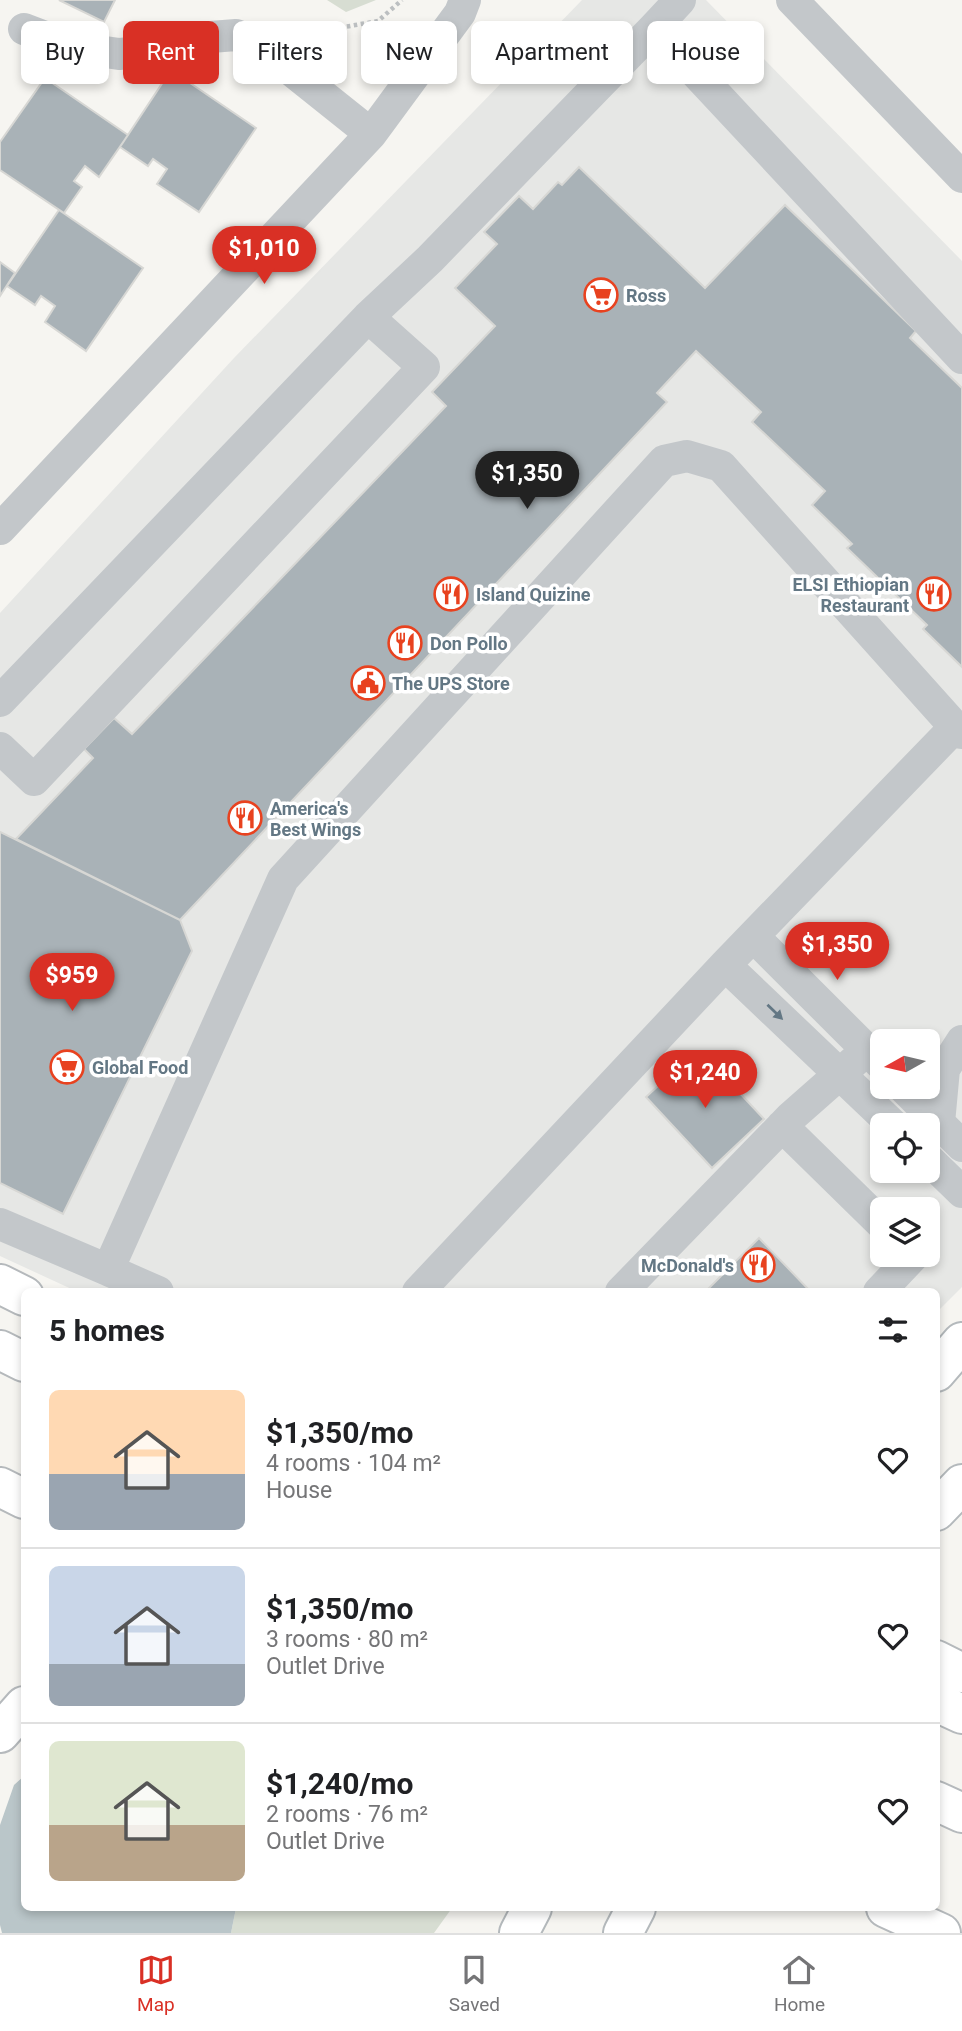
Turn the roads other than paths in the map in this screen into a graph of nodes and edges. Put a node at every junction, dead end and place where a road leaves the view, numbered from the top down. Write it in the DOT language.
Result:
graph roads {
  1 [pos="465,0"];
  2 [pos="680,0"];
  3 [pos="792,0"];
  4 [pos="660,21"];
  5 [pos="647,34"];
  6 [pos="109,53"];
  7 [pos="707,84"];
  8 [pos="371,134"];
  9 [pos="962,177"];
  10 [pos="369,317"];
  11 [pos="962,358"];
  12 [pos="6,510"];
  13 [pos="0,701"];
  14 [pos="959,730"];
  15 [pos="0,748"];
  16 [pos="754,937"];
  17 [pos="725,965"];
  18 [pos="961,1042"];
  19 [pos="870,1053"];
  20 [pos="870,1060"];
  21 [pos="841,1075"];
  22 [pos="915,1099"];
  23 [pos="881,1113"];
  24 [pos="929,1113"];
  25 [pos="940,1113"];
  26 [pos="940,1124"];
  27 [pos="782,1126"];
  28 [pos="962,1146"];
  29 [pos="940,1171"];
  30 [pos="962,1192"];
  31 [pos="870,1212"];
  32 [pos="0,1224"];
  33 [pos="903,1267"];
  34 [pos="108,1270"];
  35 [pos="0,1284"];
  36 [pos="149,1288"];
  37 [pos="422,1288"];
  38 [pos="628,1288"];
  39 [pos="883,1288"];
  40 [pos="21,1294"];
  41 [pos="962,1342"];
  42 [pos="0,1350"];
  43 [pos="21,1360"];
  44 [pos="940,1367"];
  45 [pos="962,1484"];
  46 [pos="0,1487"];
  47 [pos="21,1498"];
  48 [pos="940,1507"];
  49 [pos="940,1662"];
  50 [pos="962,1673"];
  51 [pos="940,1704"];
  52 [pos="21,1709"];
  53 [pos="962,1714"];
  54 [pos="0,1733"];
  55 [pos="940,1803"];
  56 [pos="962,1813"];
  57 [pos="530,1911"];
  58 [pos="634,1911"];
  59 [pos="893,1911"];
  60 [pos="519,1933"];
  61 [pos="623,1933"];
  62 [pos="941,1933"];
  1 -- 8 [label="street"];
  2 -- 4 [label="street"];
  3 -- 9 [label="street"];
  5 -- 10 [label="street"];
  6 -- 8 [label="street"];
  7 -- 11 [label="street"];
  8 -- 12 [label="street"];
  10 -- 13 [label="street"];
  10 -- 15 [label="street"];
  14 -- 16 [label="street"];
  14 -- 34 [label="street"];
  16 -- 17 [label="street"];
  16 -- 19 [label="street"];
  17 -- 21 [label="street, one-way"];
  17 -- 37 [label="street"];
  18 -- 25 [label="street"];
  20 -- 21 [label="street"];
  21 -- 23 [label="street"];
  21 -- 27 [label="street"];
  22 -- 24 [label="street"];
  26 -- 28 [label="street"];
  27 -- 31 [label="street"];
  27 -- 38 [label="street"];
  29 -- 30 [label="street"];
  32 -- 34 [label="street"];
  33 -- 39 [label="street"];
  34 -- 36 [label="street"];
  35 -- 40 [label="main road"];
  41 -- 44 [label="main road"];
  42 -- 43 [label="main road"];
  45 -- 48 [label="main road"];
  46 -- 47 [label="main road"];
  49 -- 50 [label="main road"];
  51 -- 53 [label="main road"];
  52 -- 54 [label="main road"];
  55 -- 56 [label="main road"];
  57 -- 60 [label="main road"];
  58 -- 61 [label="main road"];
  59 -- 62 [label="main road"];
}
